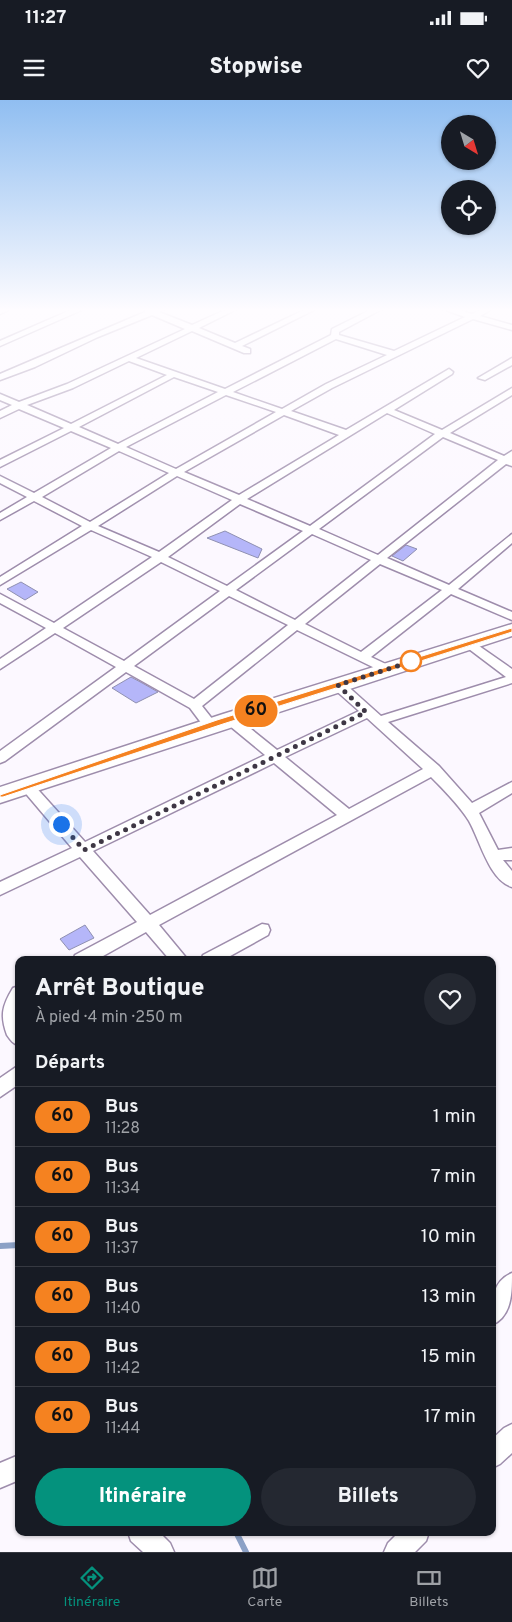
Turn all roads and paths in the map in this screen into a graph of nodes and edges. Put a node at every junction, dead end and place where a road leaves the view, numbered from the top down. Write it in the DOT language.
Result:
graph roads {
  1 [pos="89,377"];
  2 [pos="169,377"];
  3 [pos="182,377"];
  4 [pos="256,377"];
  5 [pos="348,377"];
  6 [pos="441,377"];
  7 [pos="512,391"];
  8 [pos="226,392"];
  9 [pos="0,397"];
  10 [pos="19,405"];
  11 [pos="387,410"];
  12 [pos="283,412"];
  13 [pos="0,415"];
  14 [pos="69,426"];
  15 [pos="443,433"];
  16 [pos="347,434"];
  17 [pos="119,447"];
  18 [pos="509,459"];
  19 [pos="0,464"];
  20 [pos="177,472"];
  21 [pos="0,480"];
  22 [pos="34,497"];
  23 [pos="240,499"];
  24 [pos="0,517"];
  25 [pos="90,526"];
  26 [pos="312,530"];
  27 [pos="512,537"];
  28 [pos="160,557"];
  29 [pos="379,559"];
  30 [pos="0,582"];
  31 [pos="451,589"];
  32 [pos="228,591"];
  33 [pos="0,598"];
  34 [pos="512,616"];
  35 [pos="297,624"];
  36 [pos="55,628"];
  37 [pos="512,630"];
  38 [pos="469,644"];
  39 [pos="363,656"];
  40 [pos="0,665"];
  41 [pos="124,666"];
  42 [pos="385,669"];
  43 [pos="512,677"];
  44 [pos="338,685"];
  45 [pos="196,705"];
  46 [pos="366,712"];
  47 [pos="230,719"];
  48 [pos="378,721"];
  49 [pos="210,726"];
  50 [pos="276,756"];
  51 [pos="0,758"];
  52 [pos="434,769"];
  53 [pos="27,786"];
  54 [pos="512,787"];
  55 [pos="3,791"];
  56 [pos="470,811"];
  57 [pos="348,816"];
  58 [pos="84,850"];
  59 [pos="512,854"];
  60 [pos="492,856"];
  61 [pos="512,881"];
  62 [pos="0,889"];
  63 [pos="148,924"];
  64 [pos="262,930"];
  65 [pos="88,956"];
  66 [pos="176,956"];
  67 [pos="216,956"];
  68 [pos="15,1000"];
  69 [pos="15,1032"];
  70 [pos="15,1076"];
  71 [pos="0,1089"];
  72 [pos="512,1284"];
  73 [pos="496,1308"];
  74 [pos="512,1436"];
  75 [pos="496,1452"];
  76 [pos="15,1469"];
  77 [pos="0,1476"];
  78 [pos="144,1536"];
  79 [pos="414,1536"];
  80 [pos="161,1552"];
  81 [pos="397,1552"];
  1 -- 10 [label="street"];
  2 -- 14 [label="street"];
  3 -- 8 [label="street"];
  4 -- 8 [label="street"];
  5 -- 12 [label="street"];
  6 -- 11 [label="street"];
  7 -- 15 [label="street"];
  8 -- 12 [label="street"];
  8 -- 17 [label="street"];
  9 -- 10 [label="street"];
  10 -- 13 [label="street"];
  10 -- 14 [label="street"];
  11 -- 15 [label="street"];
  11 -- 16 [label="street"];
  12 -- 16 [label="street"];
  12 -- 20 [label="street"];
  14 -- 17 [label="street"];
  14 -- 19 [label="street"];
  15 -- 18 [label="street"];
  15 -- 26 [label="street"];
  16 -- 23 [label="street"];
  17 -- 20 [label="street"];
  17 -- 22 [label="street"];
  18 -- 29 [label="street"];
  20 -- 23 [label="street"];
  20 -- 25 [label="street"];
  21 -- 22 [label="street"];
  22 -- 24 [label="street"];
  22 -- 25 [label="street"];
  23 -- 26 [label="street"];
  23 -- 28 [label="street"];
  25 -- 28 [label="street"];
  25 -- 30 [label="street"];
  26 -- 29 [label="street"];
  26 -- 32 [label="street"];
  27 -- 31 [label="street"];
  28 -- 32 [label="street"];
  28 -- 36 [label="street"];
  29 -- 31 [label="street"];
  29 -- 35 [label="street"];
  31 -- 34 [label="street"];
  31 -- 39 [label="street"];
  32 -- 35 [label="street"];
  32 -- 41 [label="street"];
  33 -- 36 [label="street"];
  35 -- 39 [label="street"];
  35 -- 45 [label="street"];
  36 -- 40 [label="street"];
  36 -- 41 [label="street"];
  37 -- 38 [label="main road"];
  38 -- 42 [label="main road"];
  38 -- 43 [label="street"];
  39 -- 42 [label="street"];
  41 -- 45 [label="street"];
  41 -- 51 [label="street"];
  42 -- 44 [label="main road"];
  43 -- 48 [label="street"];
  44 -- 46 [label="street"];
  44 -- 47 [label="main road"];
  45 -- 49 [label="street"];
  46 -- 48 [label="street"];
  46 -- 50 [label="street"];
  47 -- 49 [label="main road"];
  47 -- 50 [label="street"];
  48 -- 52 [label="street"];
  49 -- 53 [label="main road"];
  50 -- 57 [label="street"];
  50 -- 58 [label="street"];
  52 -- 56 [label="street"];
  52 -- 57 [label="street"];
  53 -- 55 [label="main road"];
  53 -- 58 [label="street"];
  54 -- 56 [label="street"];
  56 -- 60 [label="street"];
  57 -- 63 [label="street"];
  58 -- 62 [label="street"];
  58 -- 63 [label="street"];
  59 -- 60 [label="street"];
  60 -- 61 [label="street"];
  63 -- 65 [label="street"];
  63 -- 66 [label="street"];
  64 -- 67 [label="street"];
  68 -- 69 [label="street"];
  70 -- 71 [label="street"];
  72 -- 73 [label="street"];
  74 -- 75 [label="street"];
  76 -- 77 [label="street"];
  78 -- 80 [label="street"];
  79 -- 81 [label="street"];
}
